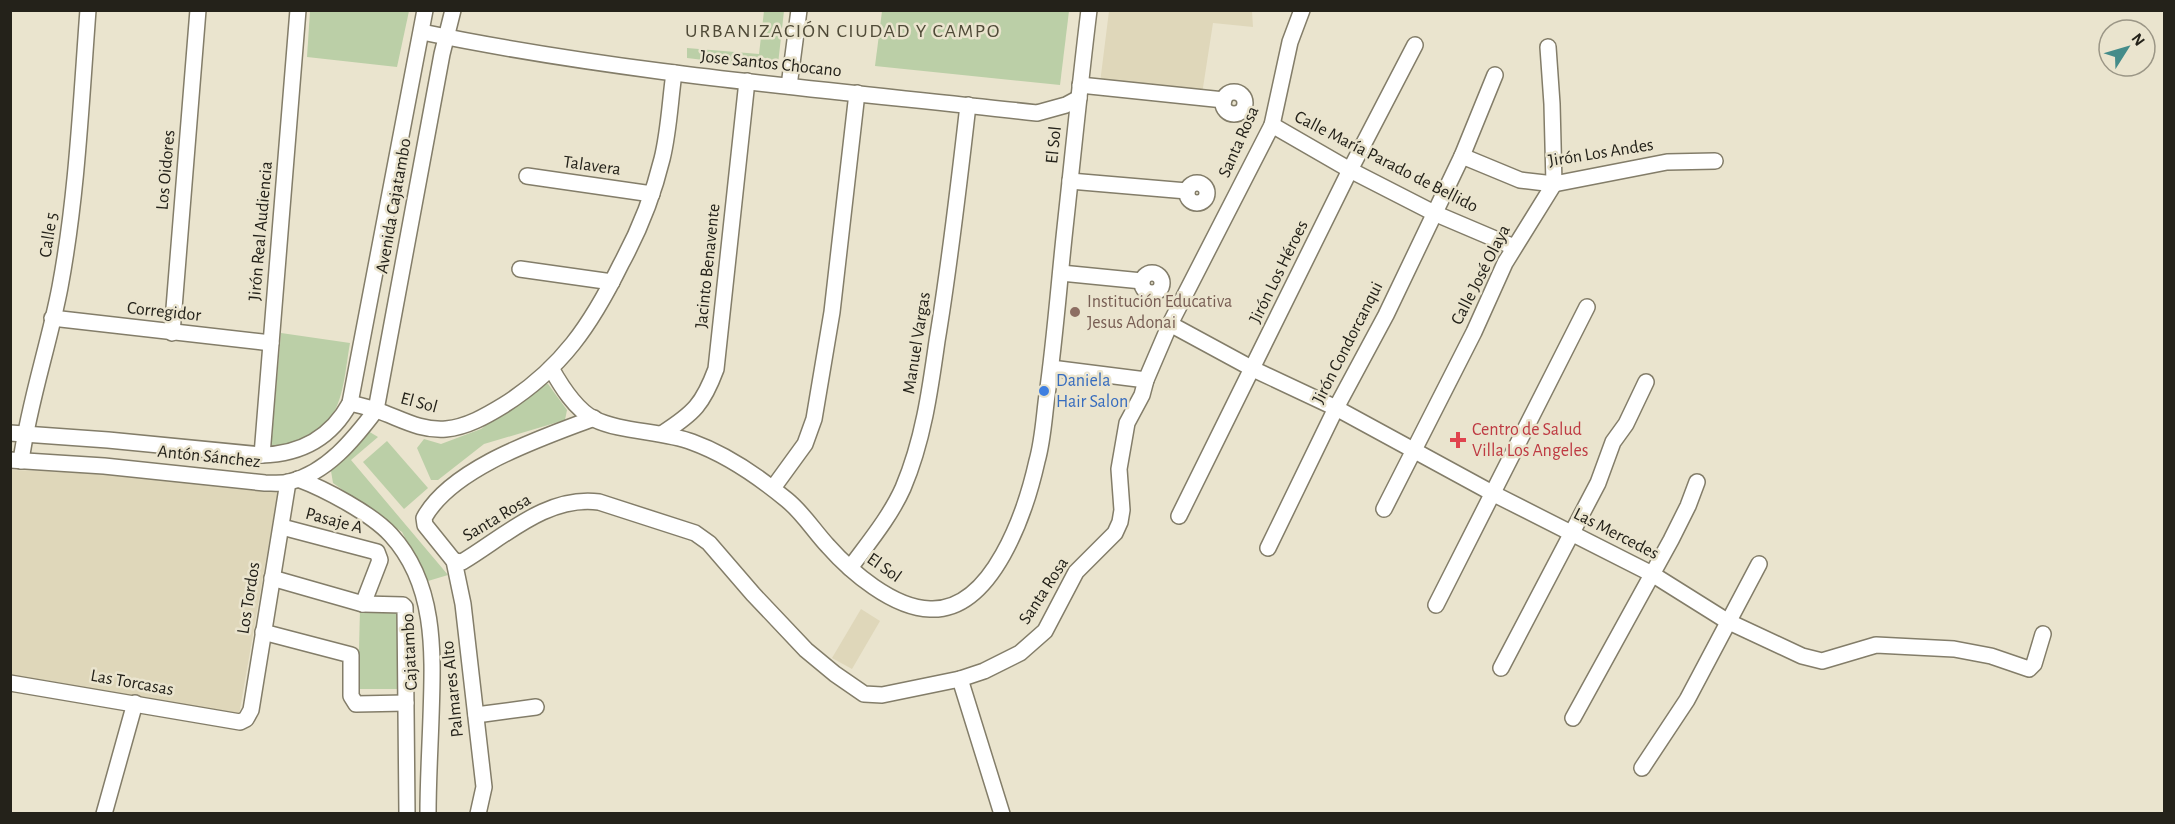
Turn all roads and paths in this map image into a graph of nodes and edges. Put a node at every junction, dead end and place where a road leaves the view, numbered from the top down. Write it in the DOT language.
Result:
graph roads {
  1 [pos="88,10"];
  2 [pos="198,10"];
  3 [pos="298,10"];
  4 [pos="425,10"];
  5 [pos="453,10"];
  6 [pos="799,10"];
  7 [pos="1089,10"];
  8 [pos="1302,10"];
  9 [pos="422,32"];
  10 [pos="448,37"];
  11 [pos="1415,45"];
  12 [pos="1548,47"];
  13 [pos="674,73"];
  14 [pos="1495,75"];
  15 [pos="747,81"];
  16 [pos="789,86"];
  17 [pos="1079,92"];
  18 [pos="857,93"];
  19 [pos="1224,100"];
  20 [pos="968,105"];
  21 [pos="1272,125"];
  22 [pos="1462,156"];
  23 [pos="1714,162"];
  24 [pos="1350,170"];
  25 [pos="527,176"];
  26 [pos="1070,181"];
  27 [pos="1554,184"];
  28 [pos="1187,191"];
  29 [pos="652,194"];
  30 [pos="388,208"];
  31 [pos="412,212"];
  32 [pos="1434,213"];
  33 [pos="1514,247"];
  34 [pos="520,269"];
  35 [pos="1060,273"];
  36 [pos="1142,281"];
  37 [pos="612,282"];
  38 [pos="1587,307"];
  39 [pos="52,318"];
  40 [pos="1170,324"];
  41 [pos="172,333"];
  42 [pos="271,343"];
  43 [pos="551,368"];
  44 [pos="1051,368"];
  45 [pos="1253,369"];
  46 [pos="1146,380"];
  47 [pos="1646,382"];
  48 [pos="350,403"];
  49 [pos="1336,408"];
  50 [pos="376,410"];
  51 [pos="594,418"];
  52 [pos="663,433"];
  53 [pos="17,434"];
  54 [pos="1414,448"];
  55 [pos="262,455"];
  56 [pos="16,460"];
  57 [pos="293,481"];
  58 [pos="1697,482"];
  59 [pos="773,488"];
  60 [pos="1494,494"];
  61 [pos="1384,509"];
  62 [pos="1179,516"];
  63 [pos="282,527"];
  64 [pos="1572,534"];
  65 [pos="1268,549"];
  66 [pos="454,561"];
  67 [pos="1759,564"];
  68 [pos="850,568"];
  69 [pos="1652,574"];
  70 [pos="272,578"];
  71 [pos="363,604"];
  72 [pos="1436,605"];
  73 [pos="1727,621"];
  74 [pos="263,632"];
  75 [pos="2043,634"];
  76 [pos="1501,668"];
  77 [pos="960,679"];
  78 [pos="10,683"];
  79 [pos="135,704"];
  80 [pos="406,704"];
  81 [pos="536,707"];
  82 [pos="476,715"];
  83 [pos="1573,718"];
  84 [pos="246,719"];
  85 [pos="1642,768"];
  86 [pos="104,813"];
  87 [pos="407,813"];
  88 [pos="428,813"];
  89 [pos="478,813"];
  90 [pos="1002,813"];
  1 -- 39 [label="street, Calle 5"];
  2 -- 41 [label="street, Los Oidores"];
  3 -- 42 [label="street, Jirón Real Audiencia"];
  4 -- 9 [label="street, Avenida Cajatambo"];
  5 -- 10 [label="street, Avenida Cajatambo"];
  6 -- 16 [label="street"];
  7 -- 17 [label="street, El Sol"];
  8 -- 21 [label="street, Santa Rosa"];
  9 -- 10 [label="street, Jose Santos Chocano"];
  9 -- 30 [label="street, Avenida Cajatambo"];
  10 -- 13 [label="street, Jose Santos Chocano"];
  10 -- 31 [label="street, Avenida Cajatambo"];
  11 -- 24 [label="street, Jirón Los Héroes"];
  12 -- 27 [label="street"];
  13 -- 15 [label="street, Jose Santos Chocano"];
  13 -- 29 [label="street"];
  14 -- 22 [label="street, Jirón Condorcanqui"];
  15 -- 16 [label="street, Jose Santos Chocano"];
  15 -- 52 [label="street, Jacinto Benavente"];
  16 -- 18 [label="street, Jose Santos Chocano"];
  17 -- 19 [label="street"];
  17 -- 20 [label="street, Jose Santos Chocano"];
  17 -- 26 [label="street, El Sol"];
  18 -- 20 [label="street, Jose Santos Chocano"];
  18 -- 59 [label="street"];
  20 -- 68 [label="street, Manuel Vargas"];
  21 -- 24 [label="street, Calle María Parado de Bellido"];
  21 -- 40 [label="street, Santa Rosa"];
  22 -- 27 [label="street, Jirón Los Andes"];
  22 -- 32 [label="street, Jirón Condorcanqui"];
  23 -- 27 [label="street, Jirón Los Andes"];
  24 -- 32 [label="street, Calle María Parado de Bellido"];
  24 -- 45 [label="street, Jirón Los Héroes"];
  25 -- 29 [label="street, Talavera"];
  26 -- 28 [label="street"];
  26 -- 35 [label="street, El Sol"];
  27 -- 33 [label="street, Calle José Olaya"];
  29 -- 37 [label="street"];
  30 -- 31 [label="street"];
  30 -- 48 [label="street, Avenida Cajatambo"];
  31 -- 50 [label="street, Avenida Cajatambo"];
  32 -- 33 [label="street, Calle María Parado de Bellido"];
  32 -- 49 [label="street, Jirón Condorcanqui"];
  33 -- 54 [label="street, Calle José Olaya"];
  34 -- 37 [label="street"];
  35 -- 36 [label="street"];
  35 -- 44 [label="street, El Sol"];
  37 -- 43 [label="street"];
  38 -- 60 [label="street"];
  39 -- 41 [label="street, Corregidor"];
  39 -- 53 [label="street, Calle 5"];
  40 -- 45 [label="street, Las Mercedes"];
  40 -- 46 [label="street, Santa Rosa"];
  41 -- 42 [label="street, Corregidor"];
  42 -- 55 [label="street, Jirón Real Audiencia"];
  43 -- 50 [label="street, El Sol"];
  43 -- 51 [label="street, El Sol"];
  44 -- 46 [label="street"];
  44 -- 68 [label="street, El Sol"];
  45 -- 49 [label="street, Las Mercedes"];
  45 -- 62 [label="street, Jirón Los Héroes"];
  46 -- 77 [label="street, Santa Rosa"];
  47 -- 64 [label="street"];
  48 -- 50 [label="street, El Sol"];
  48 -- 55 [label="street, Antón Sánchez"];
  49 -- 54 [label="street, Las Mercedes"];
  49 -- 65 [label="street, Jirón Condorcanqui"];
  50 -- 57 [label="street, Antón Sánchez"];
  51 -- 52 [label="street, El Sol"];
  51 -- 66 [label="street"];
  52 -- 59 [label="street, El Sol"];
  53 -- 55 [label="street, Antón Sánchez"];
  53 -- 56 [label="street, Calle 5"];
  54 -- 60 [label="street, Las Mercedes"];
  54 -- 61 [label="street, Calle José Olaya"];
  56 -- 57 [label="street, Antón Sánchez"];
  57 -- 63 [label="street, Los Tordos"];
  57 -- 88 [label="street, Cajatambo"];
  58 -- 69 [label="street"];
  59 -- 68 [label="street, El Sol"];
  60 -- 64 [label="street, Las Mercedes"];
  60 -- 72 [label="street"];
  63 -- 70 [label="street, Los Tordos"];
  63 -- 71 [label="street, Pasaje A"];
  64 -- 69 [label="street, Las Mercedes"];
  64 -- 76 [label="street"];
  66 -- 77 [label="street, Santa Rosa"];
  66 -- 82 [label="street, Palmares Alto"];
  67 -- 73 [label="street"];
  69 -- 73 [label="street, Las Mercedes"];
  69 -- 83 [label="street"];
  70 -- 71 [label="street"];
  70 -- 74 [label="street, Los Tordos"];
  71 -- 80 [label="street"];
  73 -- 75 [label="street, Las Mercedes"];
  73 -- 85 [label="street"];
  74 -- 80 [label="street"];
  74 -- 84 [label="street, Los Tordos"];
  77 -- 90 [label="street"];
  78 -- 79 [label="street, Las Torcasas"];
  79 -- 84 [label="street, Las Torcasas"];
  79 -- 86 [label="street"];
  80 -- 87 [label="street"];
  81 -- 82 [label="street"];
  82 -- 89 [label="street, Palmares Alto"];
}
